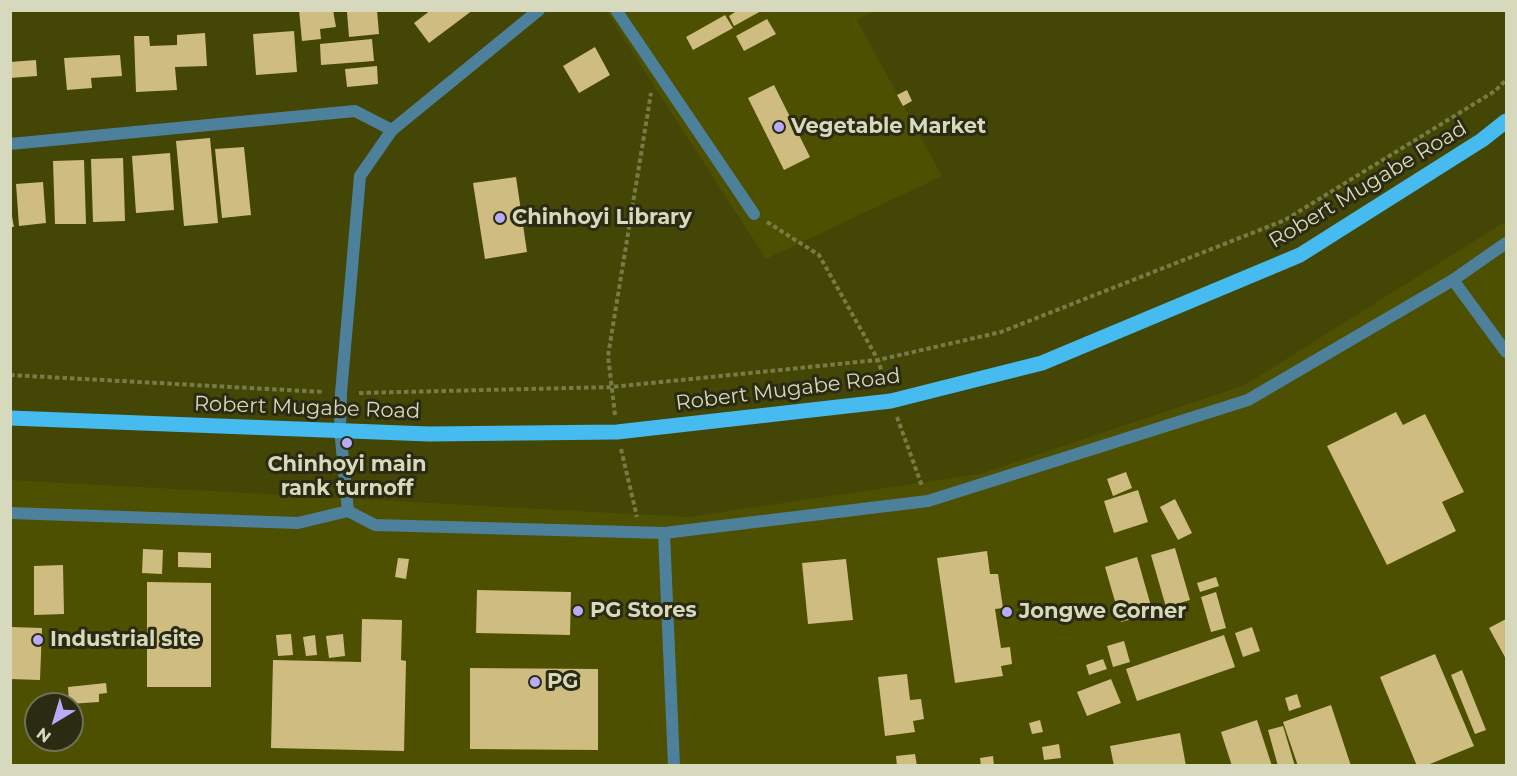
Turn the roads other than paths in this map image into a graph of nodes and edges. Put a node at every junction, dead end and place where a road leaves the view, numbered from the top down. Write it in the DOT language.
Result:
graph roads {
  1 [pos="539,10"];
  2 [pos="616,10"];
  3 [pos="1506,121"];
  4 [pos="392,130"];
  5 [pos="10,144"];
  6 [pos="754,214"];
  7 [pos="1506,243"];
  8 [pos="1453,280"];
  9 [pos="1506,352"];
  10 [pos="10,418"];
  11 [pos="340,429"];
  12 [pos="348,512"];
  13 [pos="10,513"];
  14 [pos="664,533"];
  15 [pos="674,765"];
  1 -- 4 [label="street"];
  2 -- 6 [label="street"];
  3 -- 11 [label="main road, Robert Mugabe Road"];
  4 -- 5 [label="street"];
  4 -- 11 [label="street"];
  7 -- 8 [label="street"];
  8 -- 9 [label="street"];
  8 -- 14 [label="street"];
  10 -- 11 [label="main road, Robert Mugabe Road"];
  11 -- 12 [label="street"];
  12 -- 13 [label="street"];
  12 -- 14 [label="street"];
  14 -- 15 [label="street"];
}
